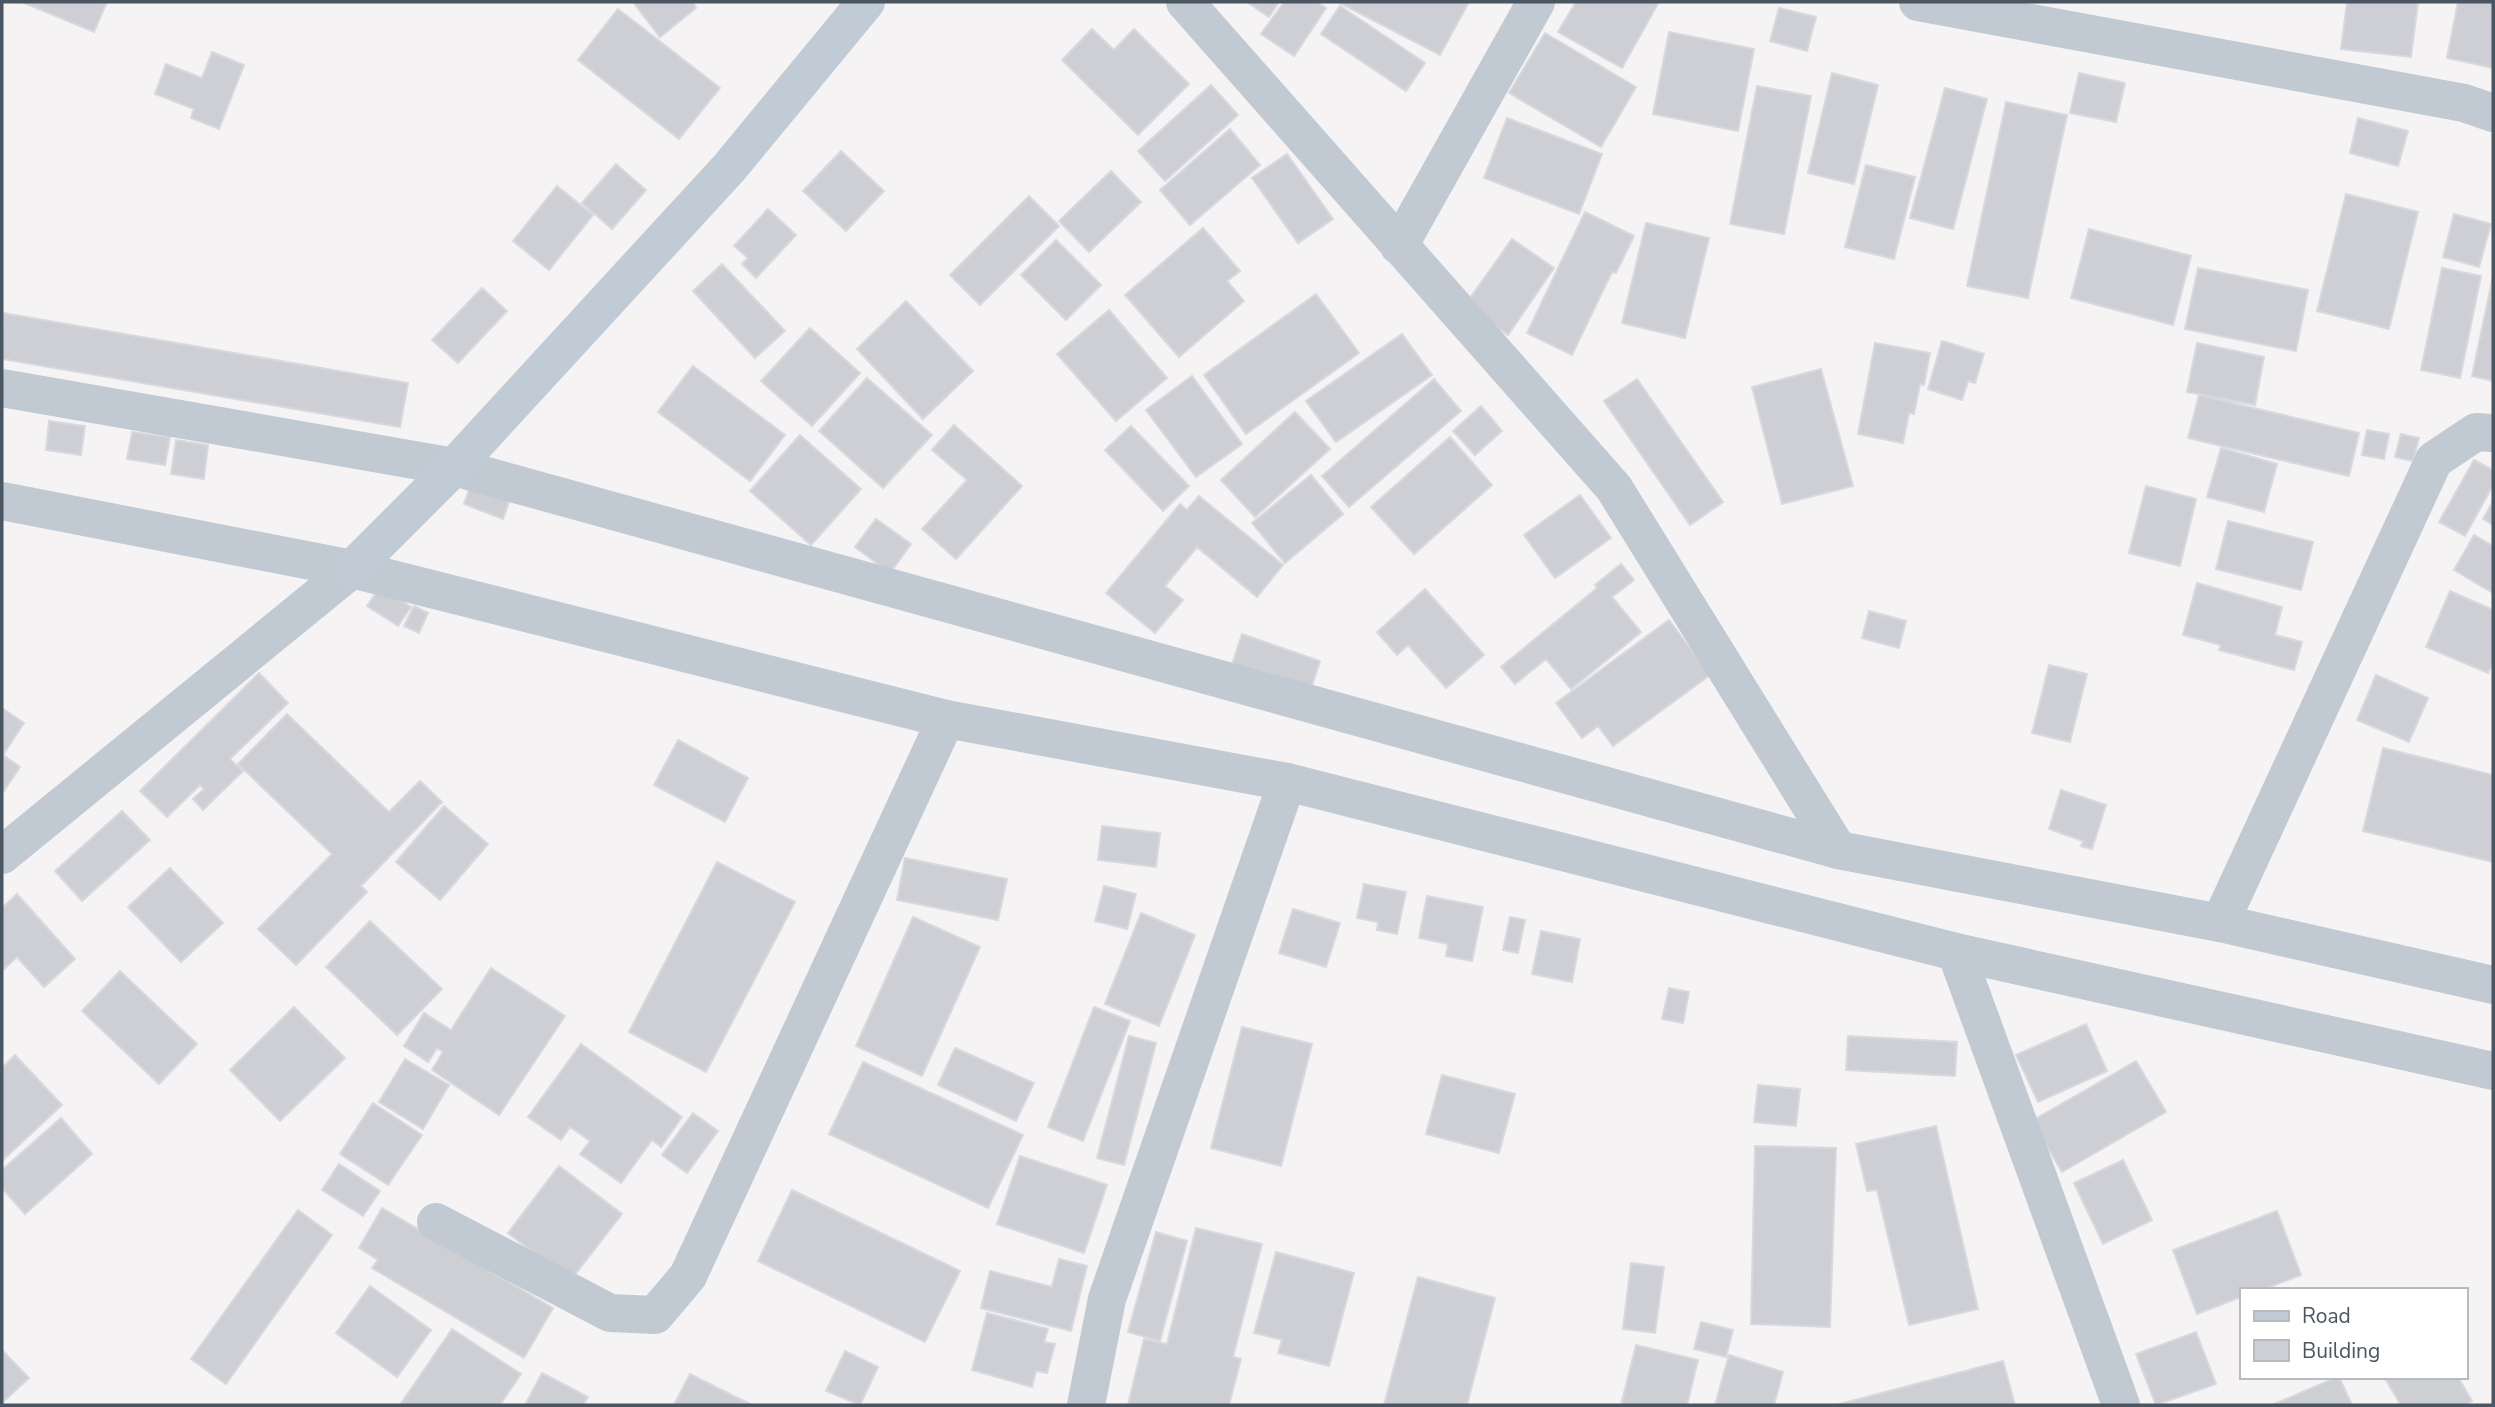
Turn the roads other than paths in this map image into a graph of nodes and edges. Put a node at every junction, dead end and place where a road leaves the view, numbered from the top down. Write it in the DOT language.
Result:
graph roads {
  1 [pos="866,2"];
  2 [pos="1185,2"];
  3 [pos="1535,2"];
  4 [pos="1918,2"];
  5 [pos="2493,113"];
  6 [pos="1399,246"];
  7 [pos="2,388"];
  8 [pos="2493,433"];
  9 [pos="454,467"];
  10 [pos="2,501"];
  11 [pos="352,569"];
  12 [pos="946,719"];
  13 [pos="1287,782"];
  14 [pos="1838,849"];
  15 [pos="2,855"];
  16 [pos="2220,923"];
  17 [pos="1956,952"];
  18 [pos="2493,985"];
  19 [pos="2493,1070"];
  20 [pos="436,1222"];
  21 [pos="1086,1405"];
  22 [pos="2120,1405"];
  1 -- 9 [label="main road"];
  2 -- 6 [label="street"];
  3 -- 6 [label="street"];
  4 -- 5 [label="street"];
  6 -- 14 [label="street"];
  7 -- 9 [label="street"];
  8 -- 16 [label="street"];
  9 -- 11 [label="main road"];
  9 -- 14 [label="street"];
  10 -- 11 [label="street"];
  11 -- 12 [label="street"];
  11 -- 15 [label="street"];
  12 -- 13 [label="street"];
  12 -- 20 [label="street"];
  13 -- 17 [label="street"];
  13 -- 21 [label="street"];
  14 -- 16 [label="street"];
  16 -- 18 [label="street"];
  17 -- 19 [label="street"];
  17 -- 22 [label="street"];
}
